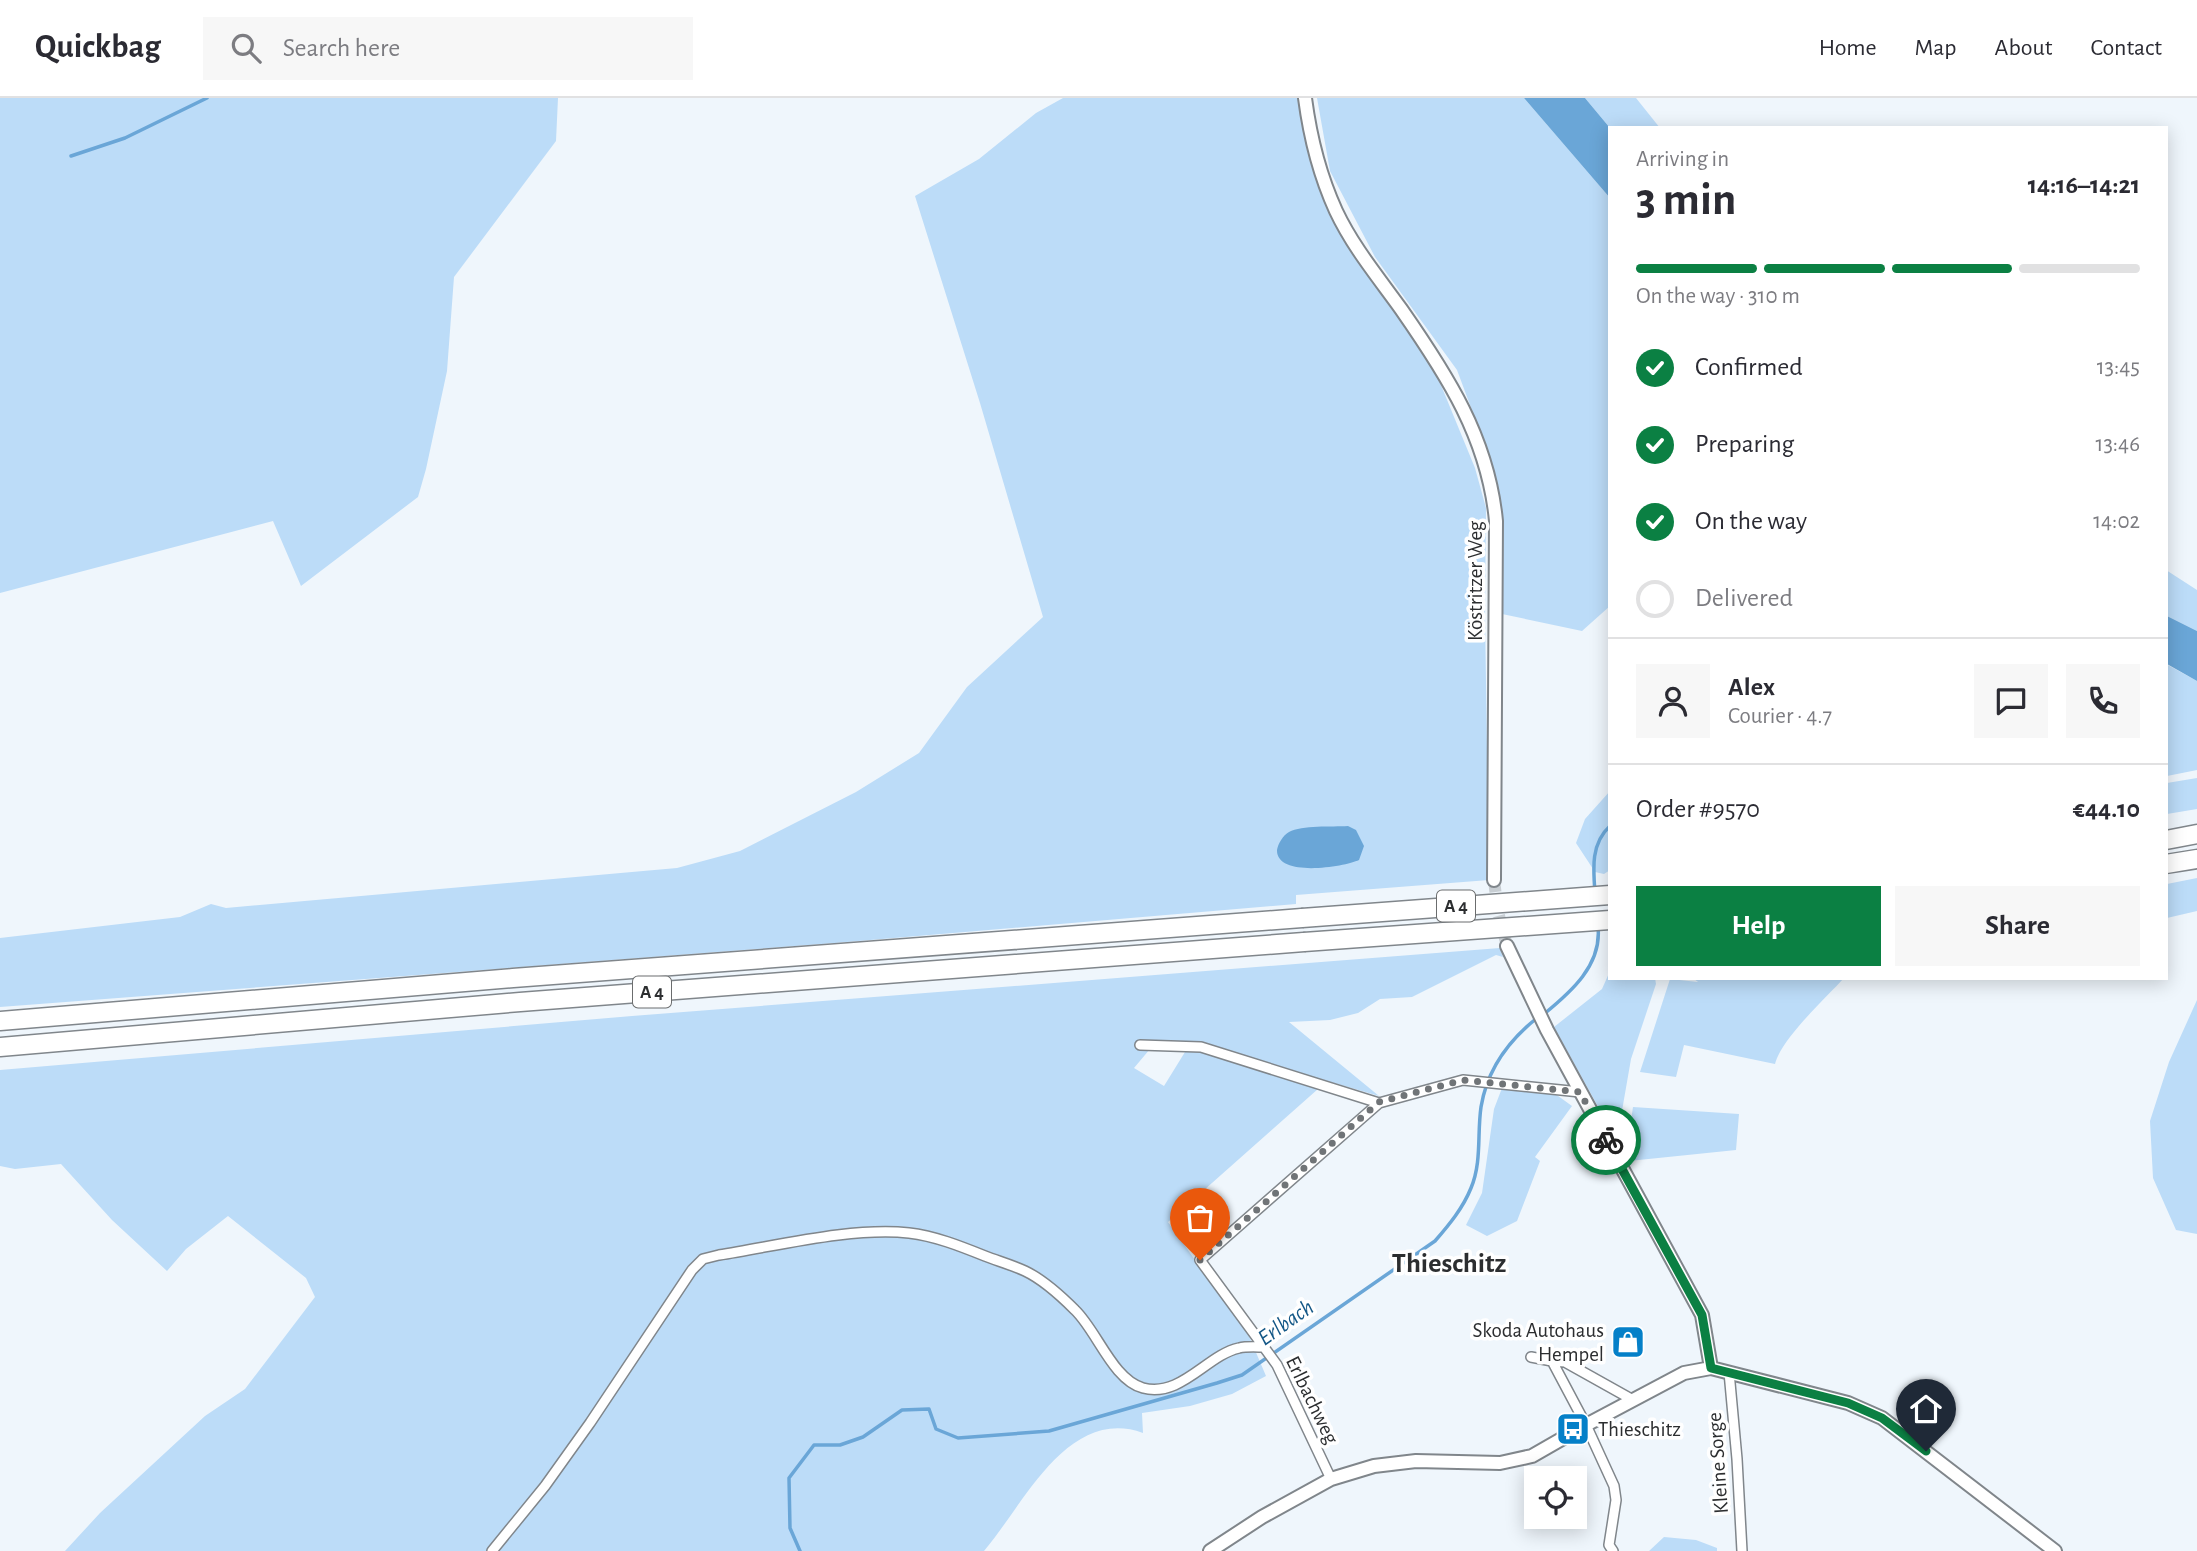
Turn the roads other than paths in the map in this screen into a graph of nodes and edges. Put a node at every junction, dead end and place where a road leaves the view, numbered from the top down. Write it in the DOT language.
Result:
graph roads {
  1 [pos="1305,98"];
  2 [pos="2197,834"];
  3 [pos="2168,839"];
  4 [pos="2197,859"];
  5 [pos="2168,864"];
  6 [pos="1494,880"];
  7 [pos="1608,895"];
  8 [pos="1608,920"];
  9 [pos="1507,946"];
  10 [pos="0,1021"];
  11 [pos="1140,1045"];
  12 [pos="0,1047"];
  13 [pos="1580,1092"];
  14 [pos="1379,1102"];
  15 [pos="1267,1350"];
  16 [pos="1531,1357"];
  17 [pos="1552,1361"];
  18 [pos="1711,1368"];
  19 [pos="1729,1372"];
  20 [pos="1633,1400"];
  21 [pos="1586,1425"];
  22 [pos="1331,1479"];
  23 [pos="492,1551"];
  24 [pos="1211,1551"];
  25 [pos="1613,1551"];
  26 [pos="1742,1551"];
  27 [pos="2055,1551"];
  1 -- 6 [label="main road, Köstritzer Weg"];
  2 -- 3 [label="highway"];
  4 -- 5 [label="highway"];
  7 -- 10 [label="highway, A 4, bridge"];
  8 -- 12 [label="highway, A 4, bridge"];
  9 -- 13 [label="main road"];
  11 -- 14 [label="street"];
  13 -- 14 [label="street"];
  13 -- 18 [label="main road"];
  14 -- 15 [label="street, Erlbachweg"];
  15 -- 22 [label="street, Erlbachweg"];
  15 -- 23 [label="street"];
  16 -- 17 [label="street"];
  17 -- 20 [label="street"];
  17 -- 21 [label="street"];
  18 -- 19 [label="main road"];
  18 -- 20 [label="main road"];
  19 -- 26 [label="street, Kleine Sorge"];
  19 -- 27 [label="main road"];
  20 -- 21 [label="main road"];
  21 -- 22 [label="main road"];
  21 -- 25 [label="street"];
  22 -- 24 [label="main road"];
}
